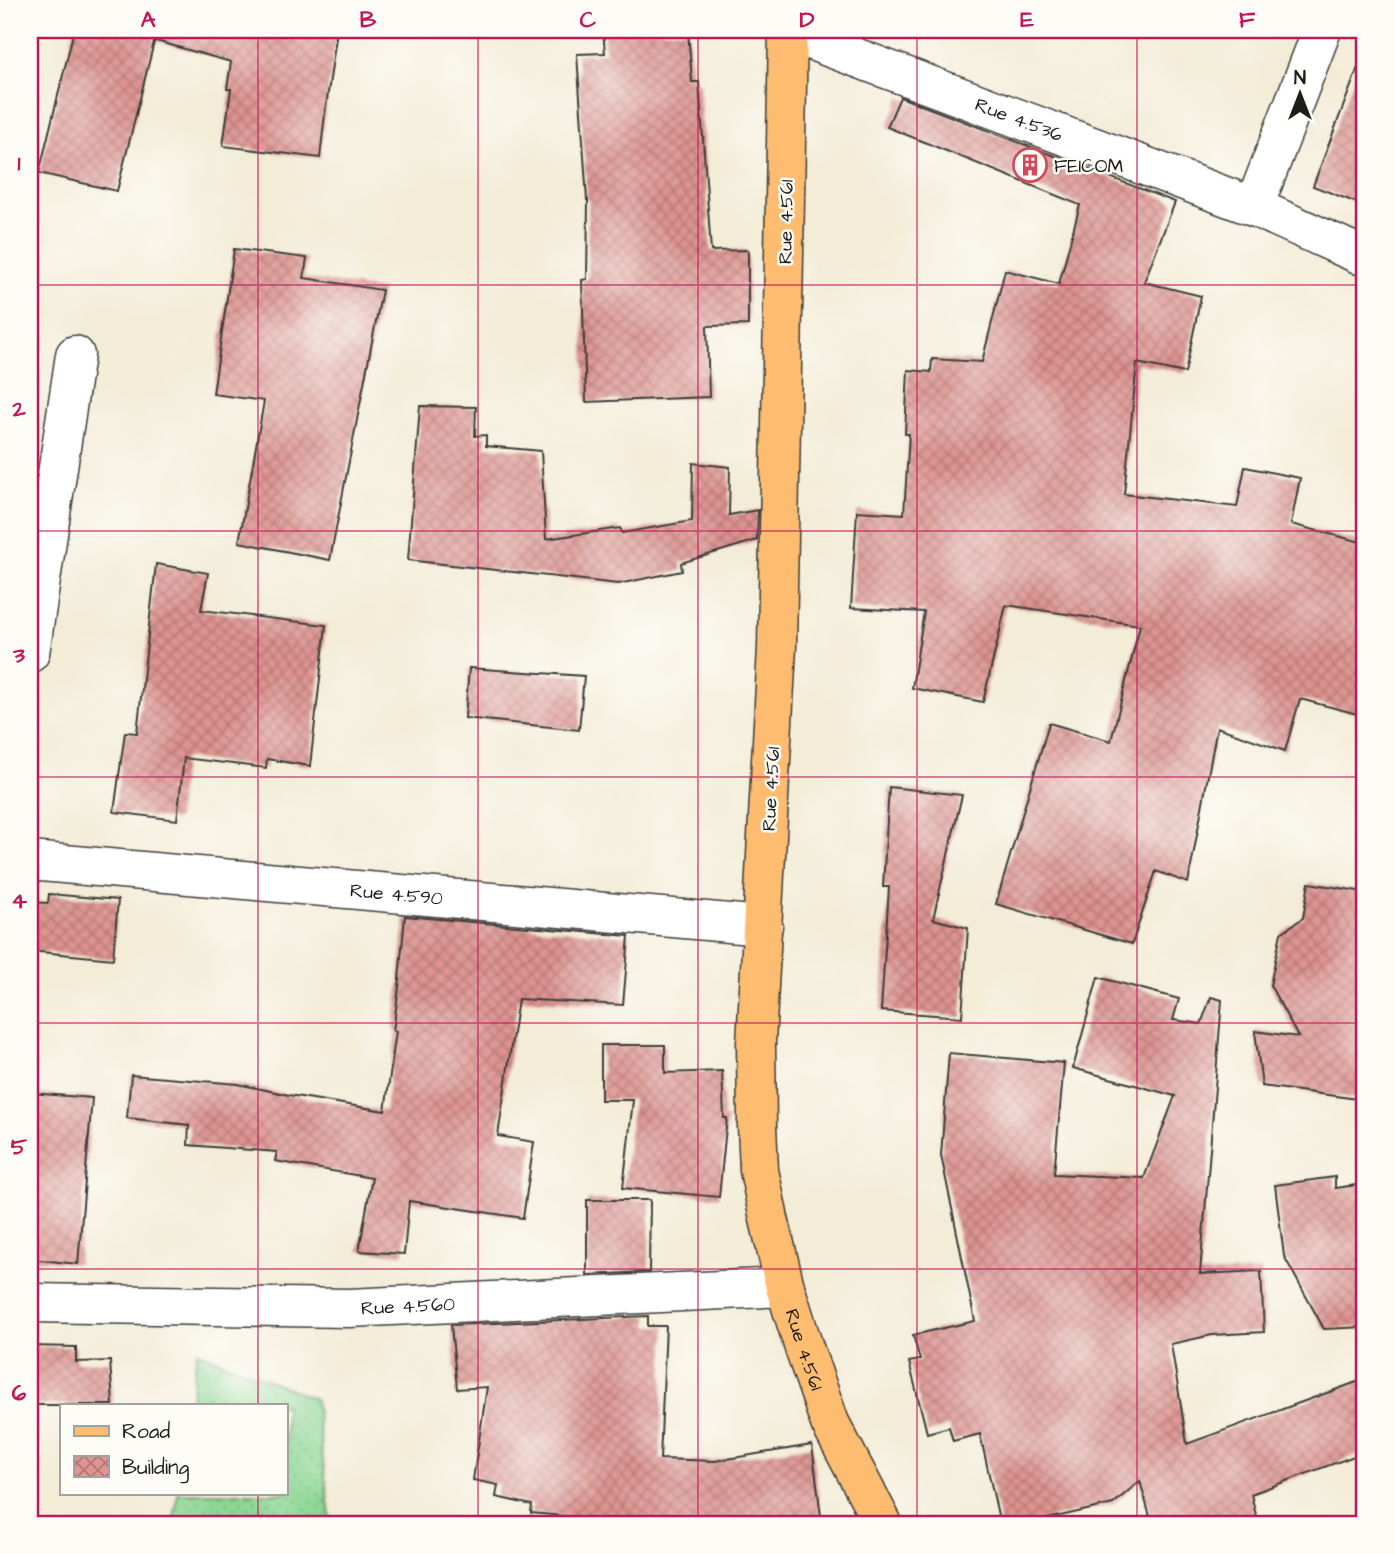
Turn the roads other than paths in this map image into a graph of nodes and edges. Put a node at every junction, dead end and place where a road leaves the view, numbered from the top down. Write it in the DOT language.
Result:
graph roads {
  1 [pos="1322,30"];
  2 [pos="788,31"];
  3 [pos="1254,207"];
  4 [pos="1365,257"];
  5 [pos="75,355"];
  6 [pos="30,653"];
  7 [pos="30,861"];
  8 [pos="762,926"];
  9 [pos="785,1287"];
  10 [pos="30,1303"];
  11 [pos="883,1524"];
  1 -- 3 [label="street"];
  2 -- 3 [label="street, Rue 4.536"];
  2 -- 8 [label="main road, Rue 4.561"];
  3 -- 4 [label="street, Rue 4.536"];
  5 -- 6 [label="street"];
  7 -- 8 [label="street, Rue 4.590"];
  8 -- 9 [label="main road, Rue 4.561"];
  9 -- 10 [label="street, Rue 4.560"];
  9 -- 11 [label="main road, Rue 4.561"];
}
